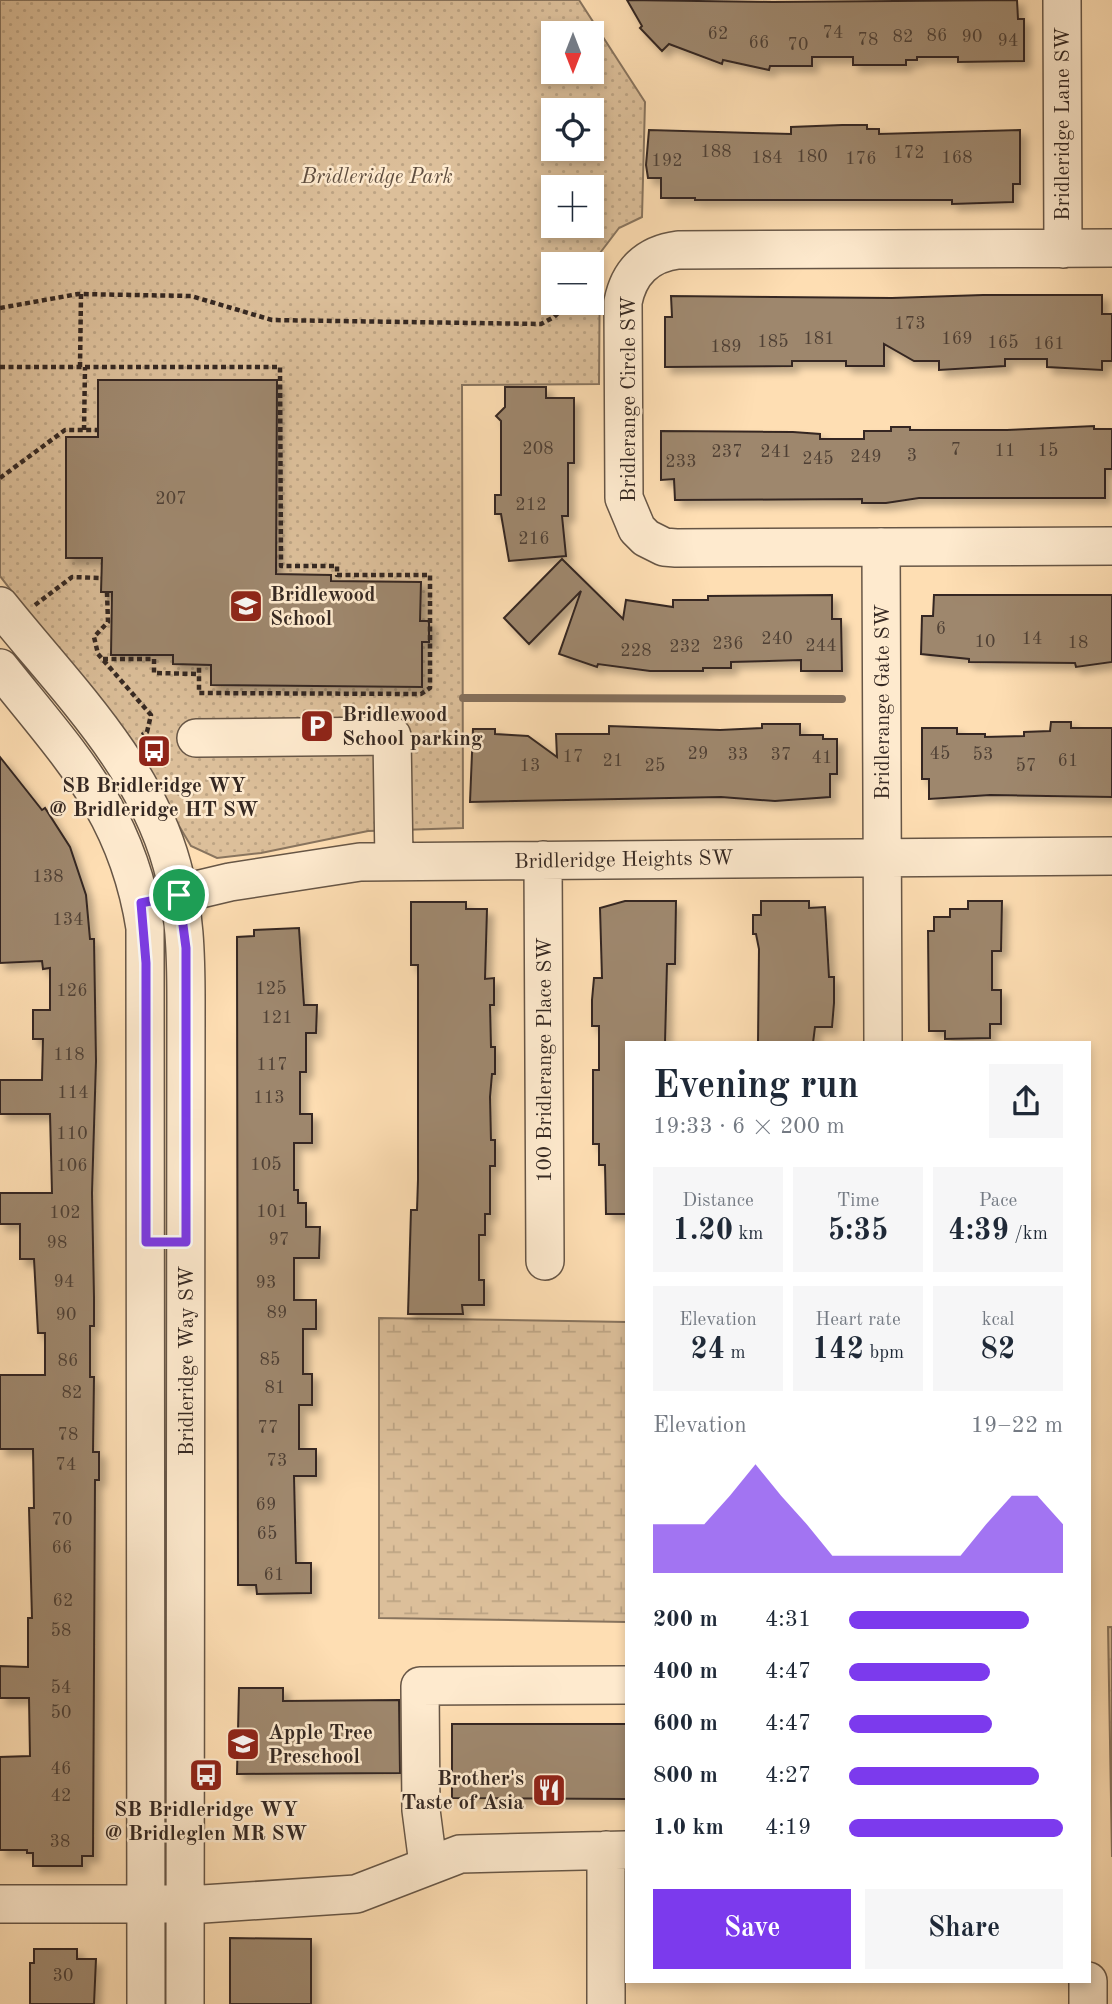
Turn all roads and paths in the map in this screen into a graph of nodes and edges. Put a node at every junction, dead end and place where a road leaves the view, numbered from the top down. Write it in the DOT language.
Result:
graph roads {
  1 [pos="1062,0"];
  2 [pos="1063,248"];
  3 [pos="1112,248"];
  4 [pos="81,294"];
  5 [pos="0,308"];
  6 [pos="556,315"];
  7 [pos="0,367"];
  8 [pos="83,367"];
  9 [pos="84,430"];
  10 [pos="98,430"];
  11 [pos="0,478"];
  12 [pos="1112,546"];
  13 [pos="881,547"];
  14 [pos="101,578"];
  15 [pos="107,592"];
  16 [pos="14,608"];
  17 [pos="103,659"];
  18 [pos="199,665"];
  19 [pos="0,668"];
  20 [pos="199,674"];
  21 [pos="138,737"];
  22 [pos="196,738"];
  23 [pos="1112,856"];
  24 [pos="882,857"];
  25 [pos="543,859"];
  26 [pos="394,861"];
  27 [pos="179,895"];
  28 [pos="141,903"];
  29 [pos="883,1041"];
  30 [pos="146,1242"];
  31 [pos="186,1242"];
  32 [pos="545,1261"];
  33 [pos="186,1590"];
  34 [pos="146,1591"];
  35 [pos="625,1685"];
  36 [pos="616,1850"];
  37 [pos="428,1864"];
  38 [pos="0,1904"];
  39 [pos="146,1904"];
  40 [pos="186,1904"];
  41 [pos="1088,1983"];
  42 [pos="146,2004"];
  43 [pos="185,2004"];
  44 [pos="606,2004"];
  45 [pos="1087,2004"];
  1 -- 2 [label="street, Bridleridge Lane SW"];
  2 -- 3 [label="street, Bridlerange Circle SW"];
  2 -- 13 [label="street, Bridlerange Circle SW"];
  4 -- 5 [label="path"];
  4 -- 6 [label="path"];
  4 -- 8 [label="path"];
  7 -- 8 [label="path"];
  8 -- 9 [label="path"];
  8 -- 20 [label="path"];
  9 -- 10 [label="path"];
  9 -- 11 [label="path"];
  12 -- 13 [label="street, Bridlerange Circle SW"];
  13 -- 24 [label="street, Bridlerange Gate SW"];
  14 -- 16 [label="path"];
  15 -- 17 [label="path"];
  16 -- 27 [label="street, Bridleridge Way SW"];
  17 -- 20 [label="path"];
  17 -- 21 [label="path"];
  18 -- 20 [label="path"];
  19 -- 28 [label="street, Bridleridge Way SW"];
  22 -- 26 [label="street"];
  23 -- 24 [label="street, Bridleridge Heights SW"];
  24 -- 25 [label="street, Bridleridge Heights SW"];
  24 -- 29 [label="street, Bridlerange Gate SW"];
  25 -- 26 [label="street, Bridleridge Heights SW"];
  25 -- 32 [label="street, 100 Bridlerange Place SW"];
  26 -- 27 [label="street, Bridleridge Heights SW"];
  27 -- 28 [label="street, Bridleridge Heights SW"];
  27 -- 31 [label="street, Bridleridge Way SW"];
  28 -- 30 [label="street, Bridleridge Way SW"];
  30 -- 31 [label="street"];
  30 -- 34 [label="street, Bridleridge Way SW"];
  31 -- 33 [label="street, Bridleridge Way SW"];
  33 -- 34 [label="street"];
  33 -- 40 [label="street, Bridleridge Way SW"];
  34 -- 39 [label="street, Bridleridge Way SW"];
  35 -- 37 [label="street"];
  36 -- 37 [label="street"];
  36 -- 44 [label="street"];
  37 -- 40 [label="street"];
  38 -- 39 [label="street"];
  39 -- 40 [label="street"];
  39 -- 42 [label="street, Bridleridge Way SW"];
  40 -- 43 [label="street, Bridleridge Way SW"];
  41 -- 45 [label="street"];
}
